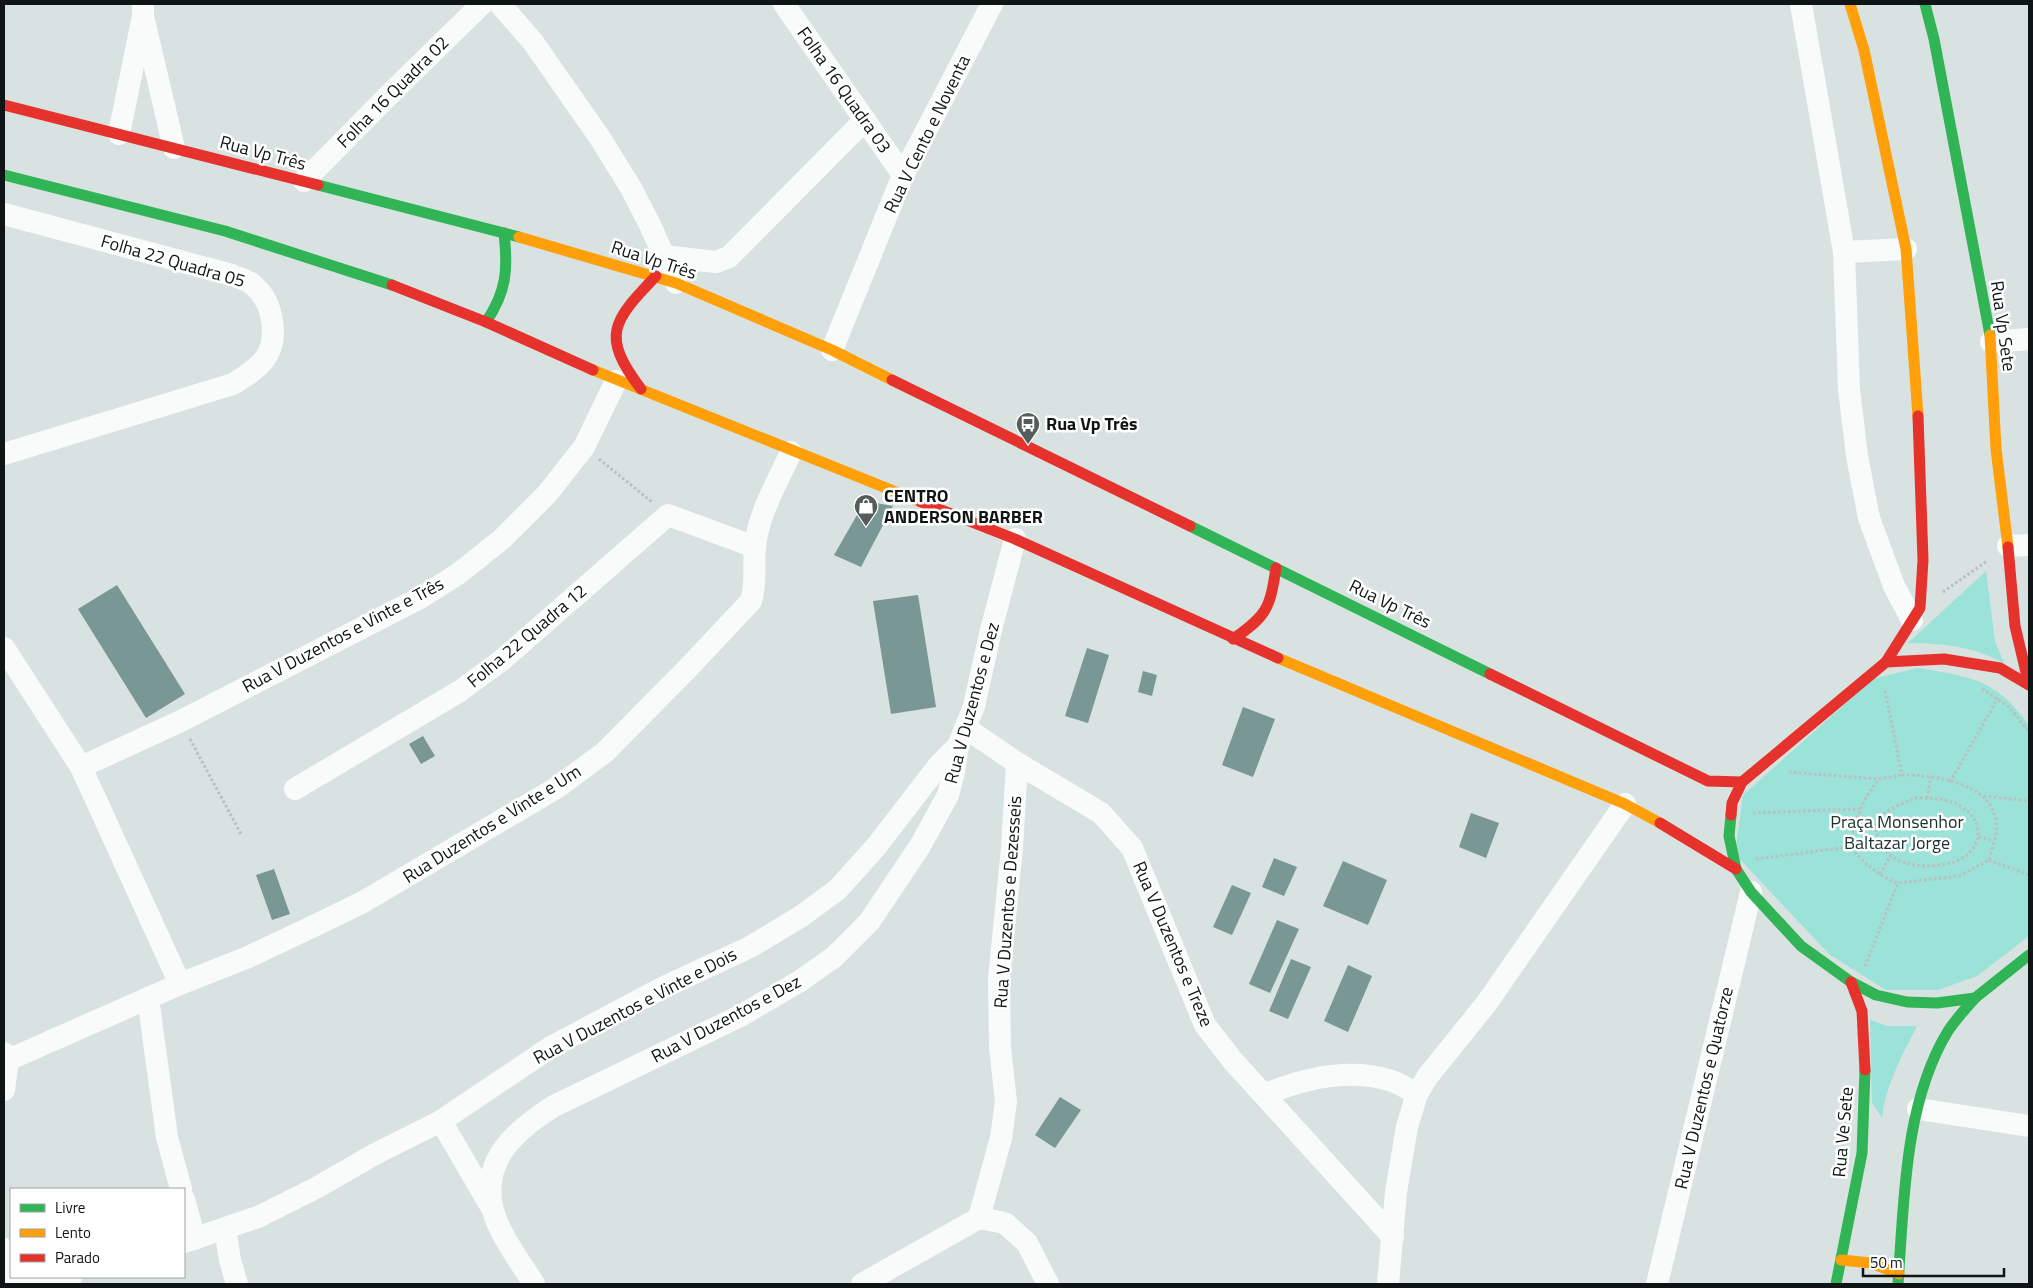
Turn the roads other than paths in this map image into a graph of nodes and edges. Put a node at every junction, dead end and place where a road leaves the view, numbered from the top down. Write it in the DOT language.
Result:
graph roads {
  1 [pos="482,4"];
  2 [pos="500,4"];
  3 [pos="784,4"];
  4 [pos="992,4"];
  5 [pos="1800,4"];
  6 [pos="1850,4"];
  7 [pos="1925,4"];
  8 [pos="143,10"];
  9 [pos="4,104"];
  10 [pos="865,120"];
  11 [pos="119,134"];
  12 [pos="174,148"];
  13 [pos="4,175"];
  14 [pos="903,175"];
  15 [pos="304,181"];
  16 [pos="4,214"];
  17 [pos="504,233"];
  18 [pos="1906,249"];
  19 [pos="1844,252"];
  20 [pos="666,272"];
  21 [pos="486,322"];
  22 [pos="2029,339"];
  23 [pos="1991,342"];
  24 [pos="832,350"];
  25 [pos="616,381"];
  26 [pos="641,389"];
  27 [pos="791,452"];
  28 [pos="4,454"];
  29 [pos="1015,540"];
  30 [pos="2019,545"];
  31 [pos="755,547"];
  32 [pos="1276,568"];
  33 [pos="1916,614"];
  34 [pos="1233,639"];
  35 [pos="4,648"];
  36 [pos="1886,662"];
  37 [pos="2029,685"];
  38 [pos="962,737"];
  39 [pos="1017,763"];
  40 [pos="81,766"];
  41 [pos="1742,782"];
  42 [pos="295,789"];
  43 [pos="1625,804"];
  44 [pos="1736,870"];
  45 [pos="1751,892"];
  46 [pos="2029,955"];
  47 [pos="1851,982"];
  48 [pos="180,984"];
  49 [pos="148,998"];
  50 [pos="1974,998"];
  51 [pos="6,1056"];
  52 [pos="4,1090"];
  53 [pos="1266,1094"];
  54 [pos="1417,1094"];
  55 [pos="1918,1109"];
  56 [pos="441,1121"];
  57 [pos="2029,1126"];
  58 [pos="181,1188"];
  59 [pos="185,1207"];
  60 [pos="493,1211"];
  61 [pos="979,1218"];
  62 [pos="225,1230"];
  63 [pos="1393,1237"];
  64 [pos="190,1241"];
  65 [pos="4,1249"];
  66 [pos="1841,1260"];
  67 [pos="10,1274"];
  68 [pos="63,1278"];
  69 [pos="1898,1279"];
  70 [pos="12,1283"];
  71 [pos="237,1284"];
  72 [pos="534,1284"];
  73 [pos="862,1284"];
  74 [pos="1048,1284"];
  75 [pos="1388,1284"];
  76 [pos="1657,1284"];
  77 [pos="1836,1284"];
  1 -- 15 [label="street, Folha 16 Quadra 02"];
  2 -- 20 [label="street"];
  3 -- 10 [label="street, Folha 16 Quadra 03"];
  4 -- 14 [label="street, Rua V Cento e Noventa"];
  5 -- 19 [label="street"];
  6 -- 18 [label="main road"];
  7 -- 23 [label="main road, Rua Vp Sete"];
  8 -- 11 [label="street"];
  8 -- 12 [label="street"];
  9 -- 11 [label="main road, Rua Vp Três"];
  10 -- 14 [label="street, Folha 16 Quadra 03"];
  10 -- 20 [label="street"];
  11 -- 12 [label="main road, Rua Vp Três"];
  12 -- 15 [label="main road, Rua Vp Três"];
  13 -- 21 [label="main road"];
  14 -- 24 [label="street, Rua V Cento e Noventa"];
  15 -- 17 [label="main road, Rua Vp Três"];
  16 -- 28 [label="street, Folha 22 Quadra 05"];
  17 -- 20 [label="main road, Rua Vp Três"];
  17 -- 21 [label="main road"];
  18 -- 19 [label="street"];
  18 -- 33 [label="main road"];
  19 -- 33 [label="street"];
  20 -- 24 [label="main road, Rua Vp Três"];
  20 -- 26 [label="main road"];
  21 -- 25 [label="main road"];
  22 -- 23 [label="street"];
  23 -- 30 [label="main road, Rua Vp Sete"];
  24 -- 32 [label="main road, Rua Vp Três"];
  25 -- 26 [label="main road"];
  25 -- 40 [label="street, Rua V Duzentos e Vinte e Três"];
  26 -- 27 [label="main road"];
  27 -- 29 [label="main road"];
  27 -- 31 [label="street, Rua Duzentos e Vinte e Um"];
  29 -- 34 [label="main road"];
  29 -- 38 [label="street, Rua V Duzentos e Dez"];
  30 -- 37 [label="main road, Rua Vp Sete"];
  31 -- 42 [label="street, Folha 22 Quadra 12"];
  31 -- 48 [label="street, Rua Duzentos e Vinte e Um"];
  32 -- 34 [label="main road"];
  32 -- 41 [label="main road, Rua Vp Três"];
  33 -- 36 [label="main road"];
  34 -- 43 [label="main road"];
  35 -- 40 [label="street"];
  36 -- 37 [label="main road"];
  36 -- 41 [label="main road"];
  38 -- 39 [label="street, Rua V Duzentos e Treze"];
  38 -- 56 [label="street, Rua V Duzentos e Vinte e Dois"];
  38 -- 60 [label="street, Rua V Duzentos e Dez"];
  39 -- 53 [label="street, Rua V Duzentos e Treze"];
  39 -- 61 [label="street, Rua V Duzentos e Dezesseis"];
  40 -- 48 [label="street"];
  41 -- 44 [label="main road"];
  43 -- 44 [label="main road"];
  43 -- 54 [label="street"];
  44 -- 45 [label="main road"];
  45 -- 47 [label="main road"];
  45 -- 76 [label="street, Rua V Duzentos e Quatorze"];
  46 -- 50 [label="main road"];
  47 -- 50 [label="main road"];
  47 -- 66 [label="main road, Rua Ve Sete"];
  48 -- 49 [label="street, Rua Duzentos e Vinte e Um"];
  49 -- 51 [label="street, Rua Duzentos e Vinte e Um"];
  49 -- 58 [label="street"];
  50 -- 55 [label="main road"];
  51 -- 52 [label="street"];
  53 -- 54 [label="street"];
  53 -- 63 [label="street, Rua V Duzentos e Treze"];
  54 -- 63 [label="street"];
  55 -- 57 [label="street"];
  55 -- 69 [label="main road"];
  56 -- 60 [label="street"];
  56 -- 62 [label="street, Rua V Duzentos e Vinte e Dois"];
  59 -- 64 [label="street"];
  60 -- 72 [label="street, Rua V Duzentos e Dez"];
  61 -- 73 [label="street"];
  61 -- 74 [label="street"];
  62 -- 64 [label="street, Rua V Duzentos e Vinte e Dois"];
  62 -- 71 [label="street"];
  63 -- 75 [label="street"];
  65 -- 67 [label="street"];
  66 -- 69 [label="main road"];
  66 -- 77 [label="main road, Rua Ve Sete"];
  68 -- 70 [label="street"];
}
